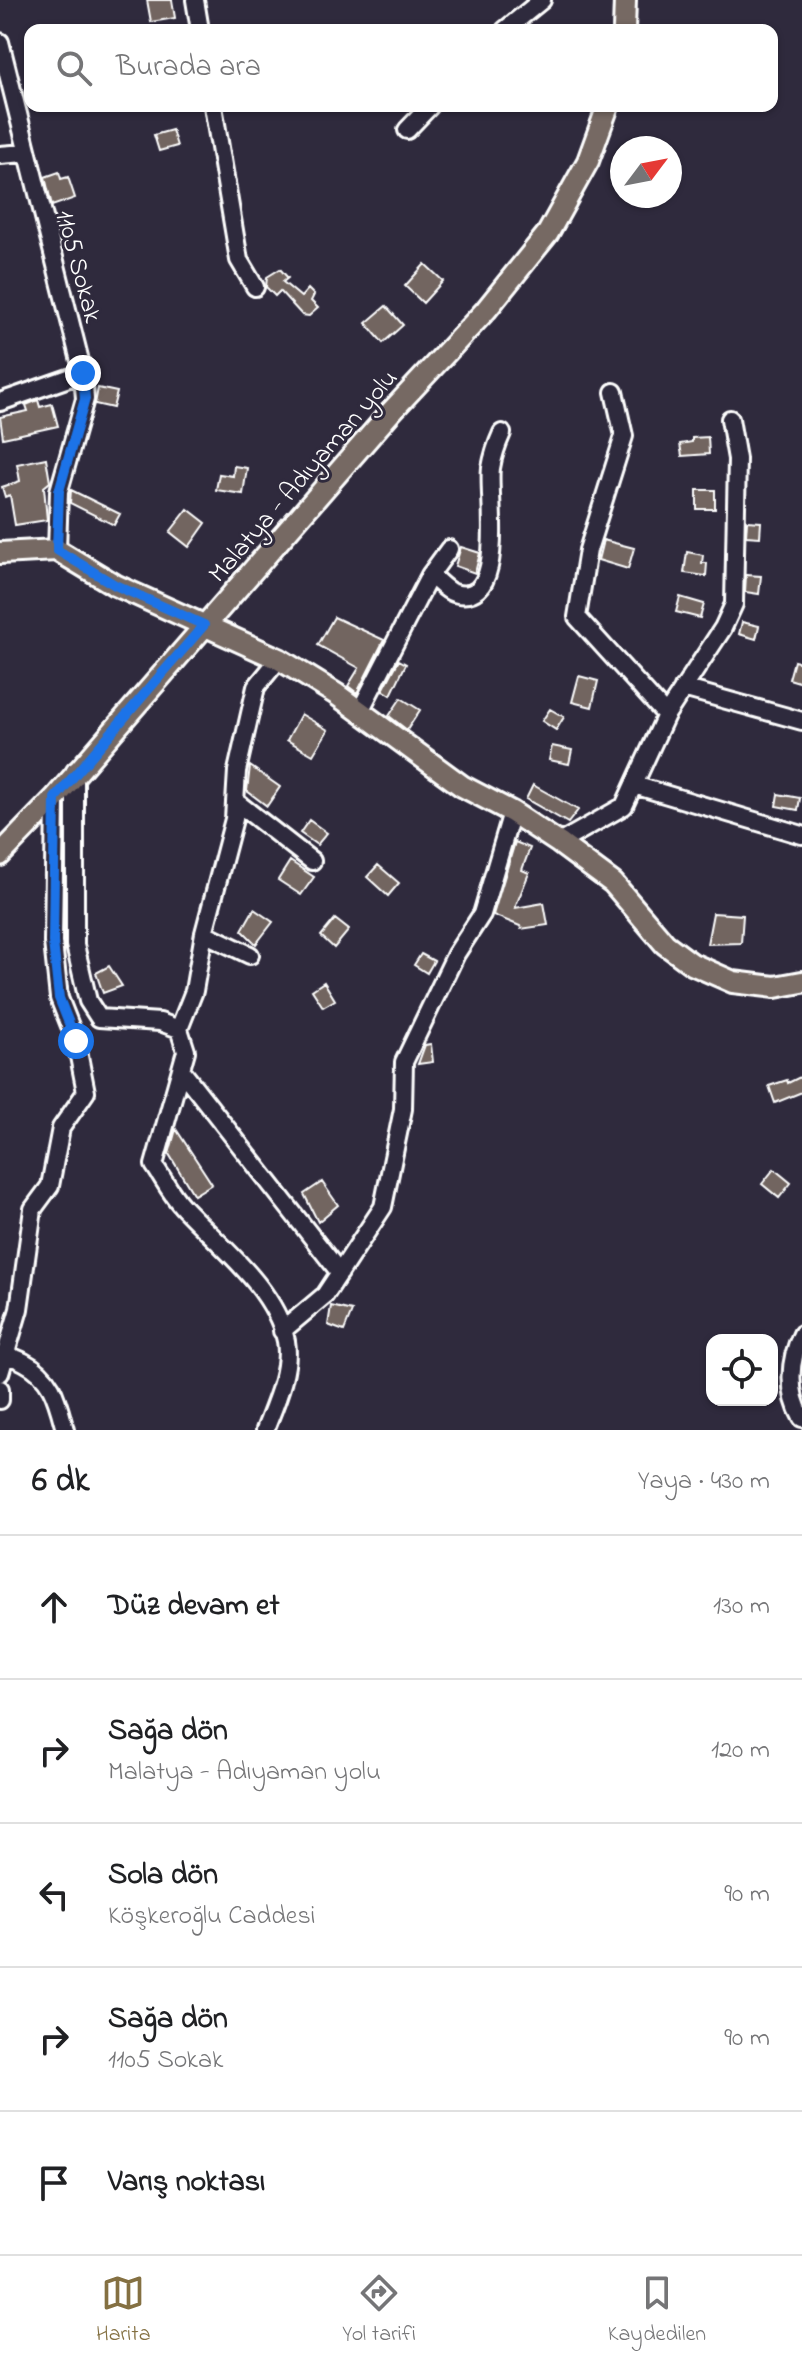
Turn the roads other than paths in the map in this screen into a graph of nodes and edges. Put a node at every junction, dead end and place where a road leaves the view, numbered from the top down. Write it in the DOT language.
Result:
graph roads {
  1 [pos="195,0"];
  2 [pos="542,0"];
  3 [pos="625,0"];
  4 [pos="199,24"];
  5 [pos="512,24"];
  6 [pos="624,24"];
  7 [pos="0,42"];
  8 [pos="214,112"];
  9 [pos="424,112"];
  10 [pos="606,112"];
  11 [pos="407,130"];
  12 [pos="25,153"];
  13 [pos="0,155"];
  14 [pos="255,287"];
  15 [pos="83,373"];
  16 [pos="614,392"];
  17 [pos="0,402"];
  18 [pos="730,419"];
  19 [pos="502,433"];
  20 [pos="449,549"];
  21 [pos="57,550"];
  22 [pos="0,553"];
  23 [pos="430,575"];
  24 [pos="204,625"];
  25 [pos="279,659"];
  26 [pos="683,688"];
  27 [pos="360,711"];
  28 [pos="666,715"];
  29 [pos="802,721"];
  30 [pos="75,771"];
  31 [pos="634,785"];
  32 [pos="55,798"];
  33 [pos="235,801"];
  34 [pos="512,812"];
  35 [pos="802,835"];
  36 [pos="559,843"];
  37 [pos="0,855"];
  38 [pos="312,861"];
  39 [pos="204,933"];
  40 [pos="250,955"];
  41 [pos="802,982"];
  42 [pos="179,1029"];
  43 [pos="181,1070"];
  44 [pos="340,1273"];
  45 [pos="282,1331"];
  46 [pos="802,1334"];
  47 [pos="4,1356"];
  48 [pos="0,1373"];
  49 [pos="0,1389"];
  50 [pos="0,1400"];
  51 [pos="802,1418"];
  52 [pos="65,1430"];
  53 [pos="265,1430"];
  1 -- 4 [label="street"];
  2 -- 5 [label="street"];
  3 -- 6 [label="main road"];
  7 -- 12 [label="street, 1105 Sokak"];
  8 -- 14 [label="street"];
  9 -- 11 [label="street"];
  10 -- 24 [label="main road, Malatya - Adıyaman yolu"];
  12 -- 13 [label="street"];
  12 -- 15 [label="street, 1105 Sokak"];
  15 -- 17 [label="street"];
  15 -- 21 [label="street, 1105 Sokak"];
  16 -- 28 [label="street"];
  18 -- 26 [label="street"];
  19 -- 23 [label="street"];
  20 -- 23 [label="street"];
  21 -- 22 [label="main road"];
  21 -- 24 [label="main road"];
  23 -- 27 [label="street"];
  24 -- 25 [label="main road"];
  24 -- 30 [label="main road, Malatya - Adıyaman yolu"];
  25 -- 27 [label="main road"];
  25 -- 33 [label="street"];
  26 -- 28 [label="street"];
  26 -- 29 [label="street"];
  27 -- 34 [label="main road"];
  28 -- 31 [label="street"];
  30 -- 32 [label="main road, Malatya - Adıyaman yolu"];
  30 -- 42 [label="street"];
  31 -- 35 [label="street"];
  31 -- 36 [label="street"];
  32 -- 37 [label="main road, Malatya - Adıyaman yolu"];
  32 -- 47 [label="street"];
  33 -- 38 [label="street"];
  33 -- 39 [label="street"];
  34 -- 36 [label="main road"];
  34 -- 44 [label="street"];
  36 -- 41 [label="main road"];
  39 -- 40 [label="street"];
  39 -- 42 [label="street"];
  42 -- 43 [label="street"];
  43 -- 44 [label="street"];
  43 -- 45 [label="street"];
  44 -- 45 [label="street"];
  45 -- 53 [label="street"];
  46 -- 51 [label="street"];
  47 -- 48 [label="street"];
  47 -- 52 [label="street"];
  49 -- 50 [label="street"];
}
